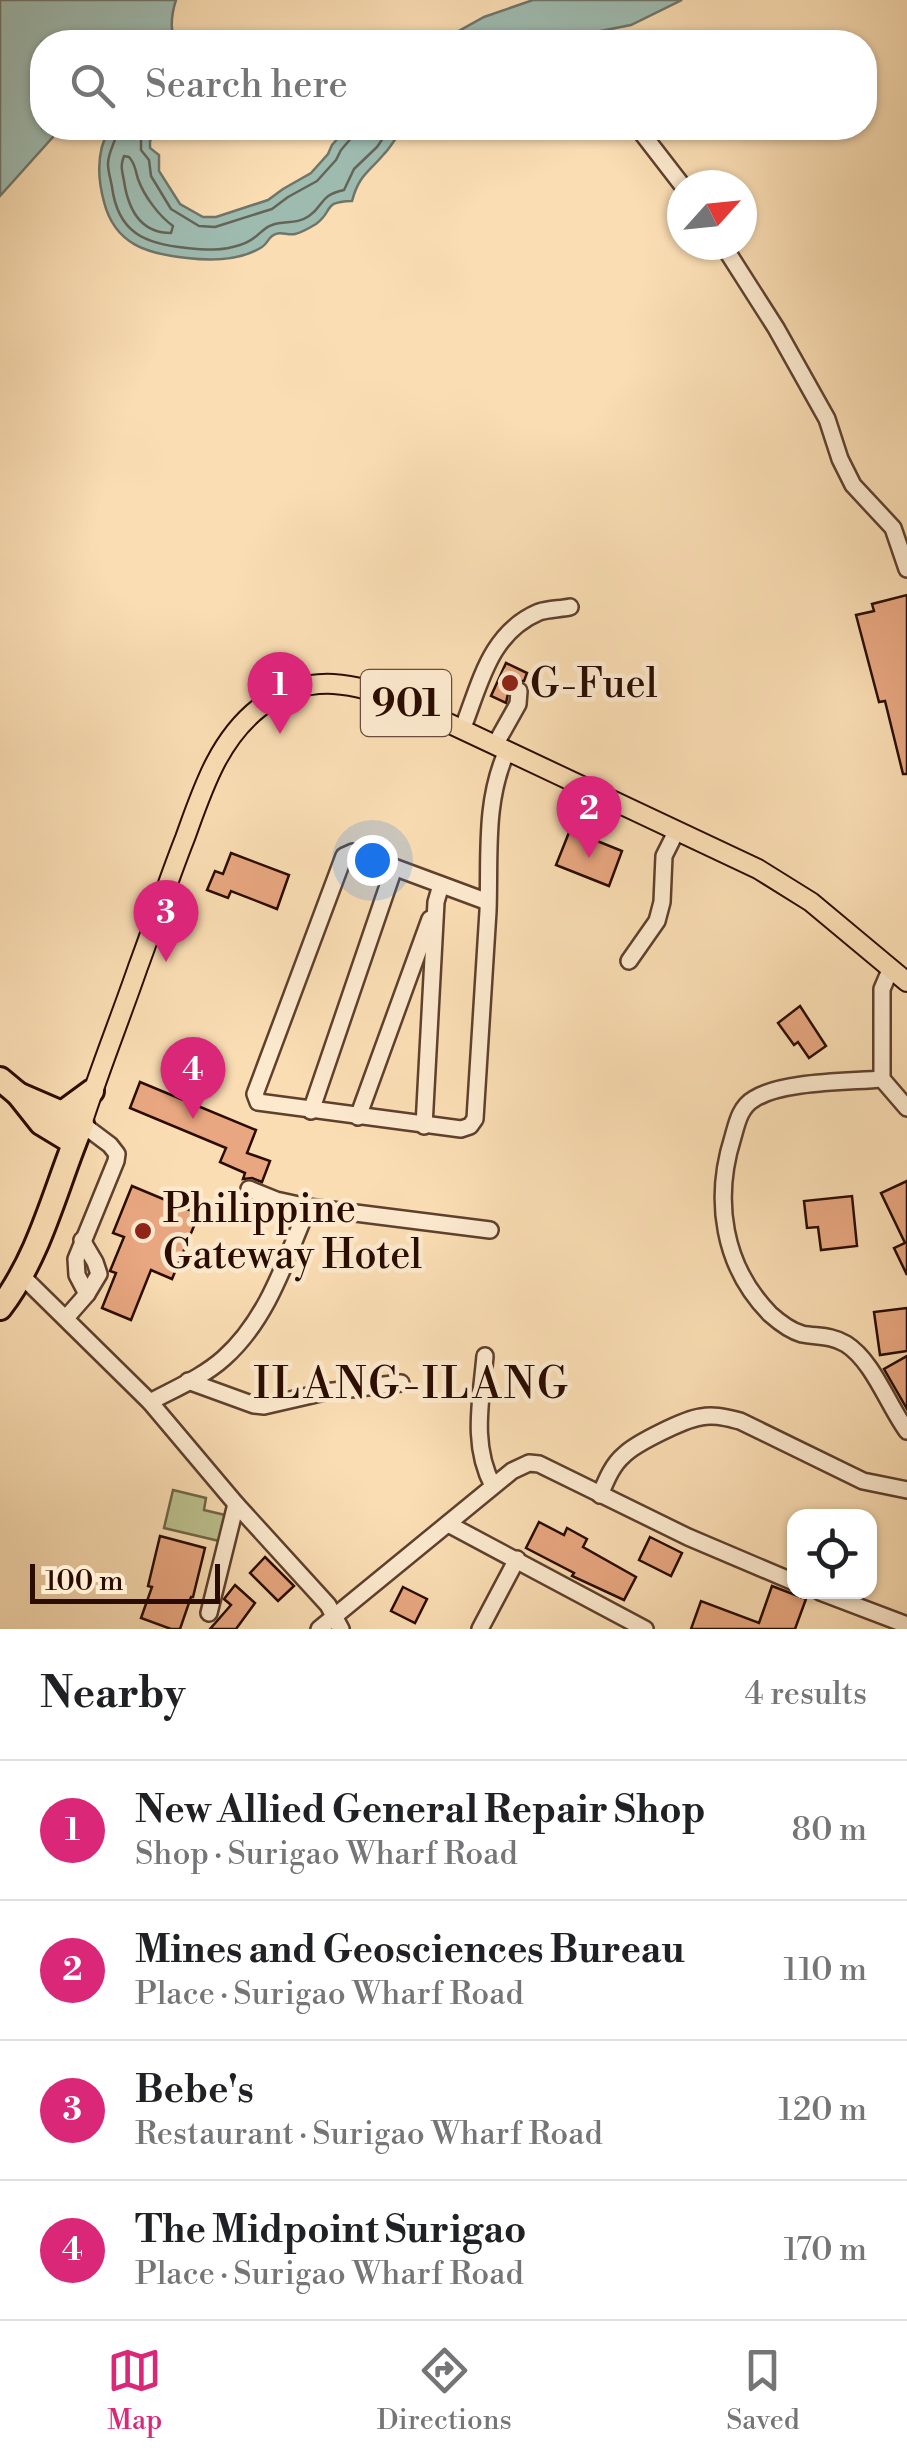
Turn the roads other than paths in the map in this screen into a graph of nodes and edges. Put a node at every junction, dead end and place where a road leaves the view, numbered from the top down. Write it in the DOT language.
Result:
graph roads {
  1 [pos="647,140"];
  2 [pos="670,170"];
  3 [pos="733,260"];
  4 [pos="907,569"];
  5 [pos="570,607"];
  6 [pos="518,692"];
  7 [pos="462,730"];
  8 [pos="501,748"];
  9 [pos="676,832"];
  10 [pos="394,868"];
  11 [pos="440,884"];
  12 [pos="436,902"];
  13 [pos="488,902"];
  14 [pos="629,961"];
  15 [pos="891,968"];
  16 [pos="907,982"];
  17 [pos="882,1079"];
  18 [pos="9,1086"];
  19 [pos="92,1092"];
  20 [pos="907,1108"];
  21 [pos="311,1111"];
  22 [pos="358,1117"];
  23 [pos="424,1126"];
  24 [pos="68,1128"];
  25 [pos="249,1189"];
  26 [pos="308,1206"];
  27 [pos="490,1230"];
  28 [pos="21,1275"];
  29 [pos="0,1308"];
  30 [pos="66,1318"];
  31 [pos="485,1356"];
  32 [pos="188,1381"];
  33 [pos="401,1383"];
  34 [pos="150,1402"];
  35 [pos="907,1430"];
  36 [pos="493,1486"];
  37 [pos="907,1490"];
  38 [pos="600,1495"];
  39 [pos="236,1504"];
  40 [pos="448,1524"];
  41 [pos="517,1560"];
  42 [pos="787,1579"];
  43 [pos="834,1599"];
  44 [pos="209,1613"];
  45 [pos="338,1622"];
  46 [pos="612,1622"];
  47 [pos="884,1623"];
  48 [pos="907,1625"];
  49 [pos="319,1629"];
  50 [pos="480,1629"];
  51 [pos="645,1629"];
  1 -- 2 [label="street"];
  3 -- 4 [label="street"];
  5 -- 7 [label="street"];
  6 -- 8 [label="street"];
  7 -- 8 [label="main road, 901"];
  7 -- 19 [label="main road, 901"];
  8 -- 9 [label="main road, 901"];
  8 -- 13 [label="street"];
  9 -- 14 [label="street"];
  9 -- 15 [label="main road, 901"];
  10 -- 11 [label="street"];
  10 -- 21 [label="street"];
  10 -- 21 [label="street"];
  11 -- 12 [label="street"];
  11 -- 13 [label="street"];
  12 -- 22 [label="street"];
  12 -- 23 [label="street"];
  13 -- 23 [label="street"];
  15 -- 16 [label="main road, 901"];
  15 -- 17 [label="street"];
  17 -- 20 [label="street"];
  17 -- 35 [label="street"];
  18 -- 24 [label="highway"];
  19 -- 24 [label="highway"];
  21 -- 22 [label="street"];
  22 -- 23 [label="street"];
  24 -- 28 [label="highway"];
  24 -- 30 [label="street"];
  25 -- 26 [label="street"];
  26 -- 27 [label="street"];
  26 -- 32 [label="street"];
  28 -- 29 [label="highway"];
  28 -- 30 [label="street"];
  30 -- 34 [label="street"];
  31 -- 36 [label="street"];
  32 -- 33 [label="street"];
  32 -- 34 [label="street"];
  34 -- 39 [label="street"];
  36 -- 38 [label="street"];
  36 -- 40 [label="street"];
  37 -- 38 [label="street"];
  38 -- 42 [label="street"];
  39 -- 44 [label="street"];
  39 -- 45 [label="street"];
  40 -- 41 [label="street"];
  40 -- 45 [label="street"];
  41 -- 46 [label="street"];
  41 -- 50 [label="street"];
  43 -- 47 [label="street"];
  45 -- 49 [label="street"];
  46 -- 51 [label="street"];
  47 -- 48 [label="street"];
}
